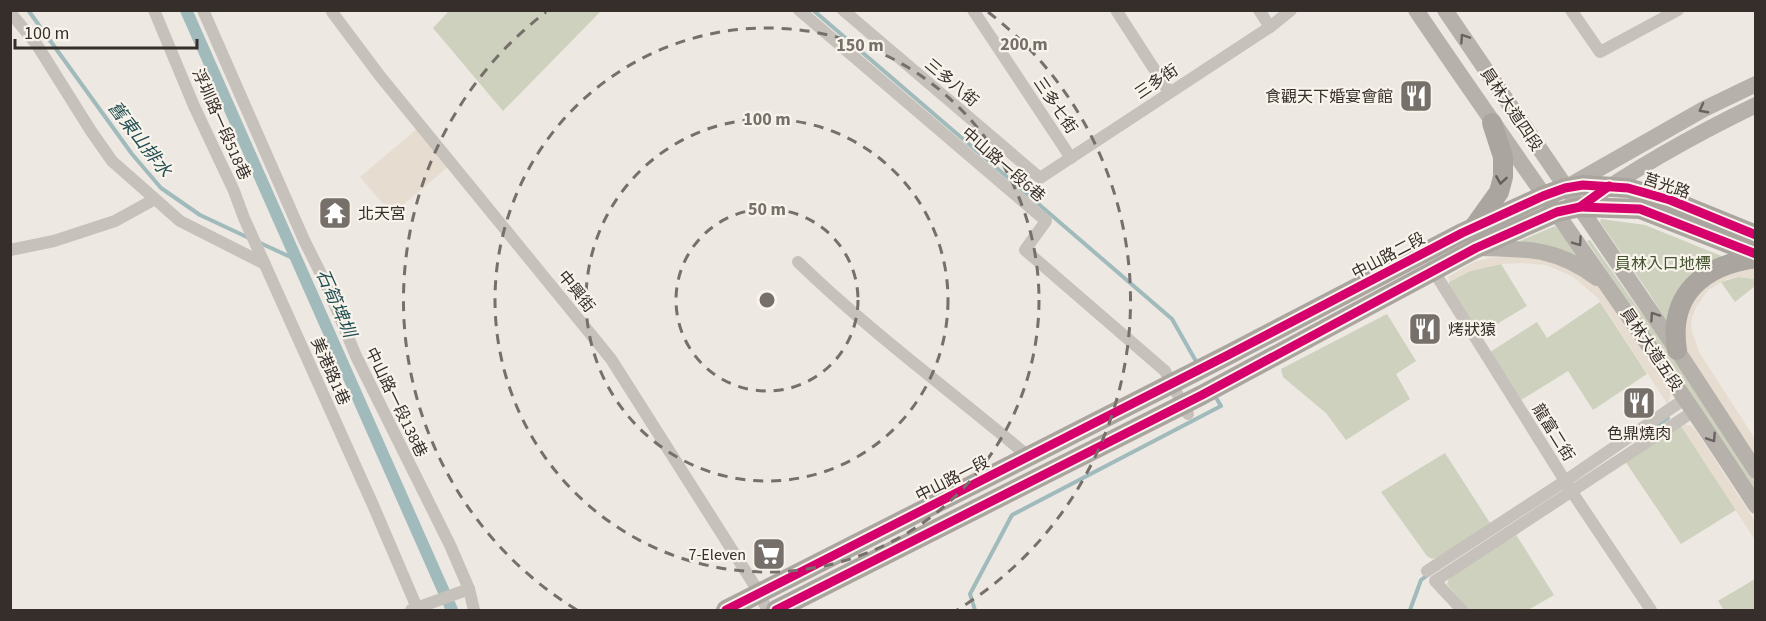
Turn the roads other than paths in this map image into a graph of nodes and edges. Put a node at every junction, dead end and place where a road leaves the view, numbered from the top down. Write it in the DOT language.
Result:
graph roads {
  1 [pos="154,10"];
  2 [pos="203,10"];
  3 [pos="800,10"];
  4 [pos="843,10"];
  5 [pos="973,10"];
  6 [pos="1116,10"];
  7 [pos="1259,10"];
  8 [pos="1291,10"];
  9 [pos="1416,10"];
  10 [pos="1446,10"];
  11 [pos="1571,10"];
  12 [pos="1678,10"];
  13 [pos="10,12"];
  14 [pos="332,12"];
  15 [pos="1270,27"];
  16 [pos="1755,84"];
  17 [pos="1169,92"];
  18 [pos="1755,105"];
  19 [pos="1492,123"];
  20 [pos="1071,158"];
  21 [pos="1040,178"];
  22 [pos="1610,186"];
  23 [pos="1565,188"];
  24 [pos="1543,195"];
  25 [pos="155,199"];
  26 [pos="1580,207"];
  27 [pos="1557,212"];
  28 [pos="1755,235"];
  29 [pos="1474,239"];
  30 [pos="258,247"];
  31 [pos="10,250"];
  32 [pos="1755,256"];
  33 [pos="798,262"];
  34 [pos="265,264"];
  35 [pos="1433,270"];
  36 [pos="1620,302"];
  37 [pos="1677,350"];
  38 [pos="1192,373"];
  39 [pos="1171,383"];
  40 [pos="1690,404"];
  41 [pos="1185,409"];
  42 [pos="1028,456"];
  43 [pos="1755,471"];
  44 [pos="1565,481"];
  45 [pos="1572,492"];
  46 [pos="1755,506"];
  47 [pos="1431,576"];
  48 [pos="469,589"];
  49 [pos="763,602"];
  50 [pos="415,609"];
  51 [pos="474,610"];
  52 [pos="726,610"];
  53 [pos="776,610"];
  54 [pos="1462,610"];
  55 [pos="1651,610"];
  1 -- 30 [label="street, 浮圳路一段518巷"];
  2 -- 48 [label="street, 中山路一段138巷"];
  3 -- 39 [label="street, 中山路一段6巷"];
  4 -- 21 [label="street, 三多八街"];
  5 -- 20 [label="street, 三多七街"];
  6 -- 17 [label="street"];
  7 -- 15 [label="street"];
  8 -- 15 [label="street, 三多街"];
  9 -- 19 [label="main road, 員林大道四段"];
  23 -- 10 [label="main road, 員林大道四段, one-way"];
  11 -- 12 [label="street"];
  13 -- 25 [label="street"];
  14 -- 49 [label="street, 中興街"];
  15 -- 17 [label="street, 三多街"];
  16 -- 23 [label="main road, 中山路二段, one-way"];
  17 -- 20 [label="street, 三多街"];
  18 -- 22 [label="main road, 中山路二段"];
  19 -- 24 [label="main road, 員林大道四段"];
  19 -- 29 [label="main road, one-way"];
  20 -- 21 [label="street, 三多街"];
  22 -- 23 [label="main road, 莒光路"];
  22 -- 26 [label="main road, 中山路二段"];
  22 -- 28 [label="main road, 莒光路"];
  23 -- 24 [label="main road, 中山路二段"];
  23 -- 26 [label="main road, 員林大道四段"];
  24 -- 27 [label="main road, 員林大道五段"];
  24 -- 29 [label="main road, 中山路二段"];
  25 -- 31 [label="street"];
  25 -- 34 [label="street"];
  26 -- 27 [label="main road, 中山路二段"];
  26 -- 32 [label="main road, 莒光路"];
  37 -- 26 [label="main road, 員林大道五段, one-way"];
  27 -- 29 [label="main road, 中山路二段"];
  27 -- 36 [label="main road, 員林大道五段, one-way"];
  29 -- 35 [label="main road, 中山路二段"];
  29 -- 36 [label="main road"];
  29 -- 38 [label="main road, 中山路二段"];
  30 -- 34 [label="street, 美港路1巷"];
  32 -- 37 [label="main road"];
  33 -- 42 [label="street"];
  34 -- 50 [label="street, 美港路1巷"];
  35 -- 41 [label="main road, 中山路二段"];
  35 -- 44 [label="street, 龍富二街"];
  36 -- 40 [label="main road, 員林大道五段"];
  37 -- 43 [label="main road, 員林大道五段"];
  38 -- 39 [label="main road, 中山路一段"];
  39 -- 41 [label="street, 中山路一段6巷"];
  39 -- 42 [label="main road, 中山路一段"];
  40 -- 44 [label="street"];
  40 -- 45 [label="street"];
  40 -- 46 [label="main road, 員林大道五段, one-way"];
  41 -- 53 [label="main road"];
  42 -- 49 [label="main road, 中山路一段"];
  44 -- 45 [label="street, 龍富二街"];
  44 -- 47 [label="street"];
  45 -- 47 [label="street"];
  45 -- 55 [label="street, 龍富二街"];
  47 -- 54 [label="street"];
  48 -- 50 [label="street"];
  48 -- 51 [label="street, 中山路一段138巷"];
  49 -- 52 [label="main road, 中山路一段"];
}
